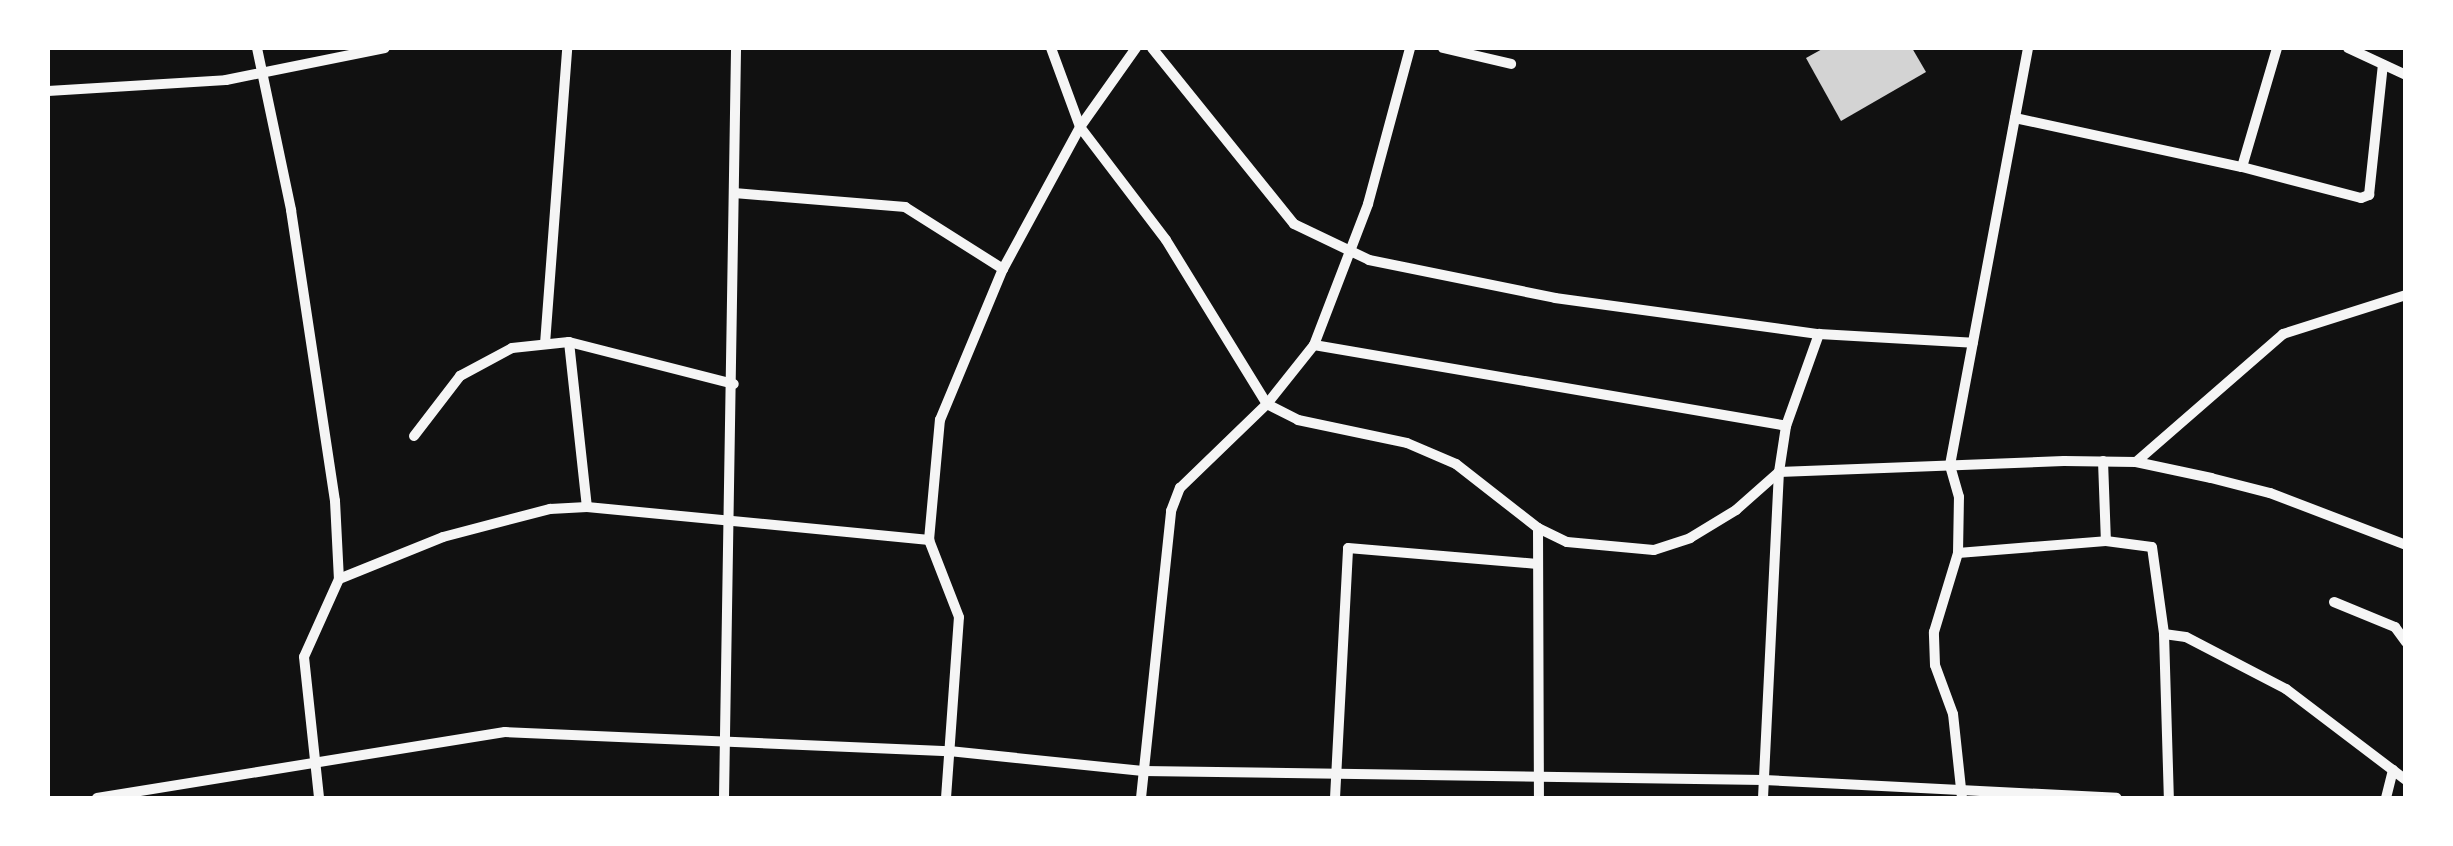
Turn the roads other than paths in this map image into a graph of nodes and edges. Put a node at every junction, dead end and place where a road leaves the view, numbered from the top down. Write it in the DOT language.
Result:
graph roads {
  1 [pos="257,48"];
  2 [pos="384,48"];
  3 [pos="566,48"];
  4 [pos="736,48"];
  5 [pos="1051,48"];
  6 [pos="1136,48"];
  7 [pos="1152,48"];
  8 [pos="1410,48"];
  9 [pos="1443,48"];
  10 [pos="2028,48"];
  11 [pos="2277,48"];
  12 [pos="2348,48"];
  13 [pos="2366,52"];
  14 [pos="1511,64"];
  15 [pos="2383,64"];
  16 [pos="265,70"];
  17 [pos="2406,76"];
  18 [pos="48,91"];
  19 [pos="2014,118"];
  20 [pos="1080,126"];
  21 [pos="2242,167"];
  22 [pos="734,193"];
  23 [pos="1349,253"];
  24 [pos="1003,269"];
  25 [pos="2406,296"];
  26 [pos="1819,334"];
  27 [pos="569,342"];
  28 [pos="1973,342"];
  29 [pos="545,344"];
  30 [pos="1314,345"];
  31 [pos="734,384"];
  32 [pos="1267,404"];
  33 [pos="1786,426"];
  34 [pos="414,436"];
  35 [pos="2103,462"];
  36 [pos="2136,462"];
  37 [pos="1950,465"];
  38 [pos="1780,472"];
  39 [pos="588,507"];
  40 [pos="729,521"];
  41 [pos="1538,528"];
  42 [pos="929,540"];
  43 [pos="2106,541"];
  44 [pos="2406,545"];
  45 [pos="1958,553"];
  46 [pos="1537,564"];
  47 [pos="339,579"];
  48 [pos="2334,602"];
  49 [pos="2164,634"];
  50 [pos="2406,642"];
  51 [pos="723,746"];
  52 [pos="949,751"];
  53 [pos="314,766"];
  54 [pos="2394,770"];
  55 [pos="1143,771"];
  56 [pos="1336,774"];
  57 [pos="1540,776"];
  58 [pos="1764,780"];
  59 [pos="2406,780"];
  60 [pos="1962,794"];
  61 [pos="96,798"];
  62 [pos="319,798"];
  63 [pos="724,798"];
  64 [pos="946,798"];
  65 [pos="1142,798"];
  66 [pos="1335,798"];
  67 [pos="1539,798"];
  68 [pos="1763,798"];
  69 [pos="2116,798"];
  70 [pos="2169,798"];
  71 [pos="2386,798"];
  1 -- 16 [label="street"];
  2 -- 16 [label="street"];
  3 -- 29 [label="street"];
  4 -- 22 [label="street"];
  5 -- 20 [label="street"];
  6 -- 20 [label="street"];
  7 -- 23 [label="street"];
  8 -- 23 [label="street"];
  9 -- 14 [label="street"];
  10 -- 19 [label="street"];
  11 -- 21 [label="street"];
  12 -- 13 [label="street"];
  13 -- 15 [label="street"];
  15 -- 17 [label="street"];
  15 -- 21 [label="street"];
  16 -- 18 [label="street"];
  16 -- 47 [label="street"];
  19 -- 21 [label="street"];
  19 -- 28 [label="street"];
  20 -- 24 [label="street"];
  20 -- 32 [label="street"];
  22 -- 24 [label="street"];
  22 -- 31 [label="street"];
  23 -- 26 [label="street"];
  23 -- 30 [label="street"];
  24 -- 42 [label="street"];
  25 -- 36 [label="street"];
  26 -- 28 [label="street"];
  26 -- 33 [label="street"];
  27 -- 29 [label="street"];
  27 -- 31 [label="street"];
  27 -- 39 [label="street"];
  28 -- 37 [label="street"];
  29 -- 34 [label="street"];
  30 -- 32 [label="street"];
  30 -- 33 [label="street"];
  31 -- 40 [label="street"];
  32 -- 41 [label="street"];
  32 -- 55 [label="street"];
  33 -- 38 [label="street"];
  35 -- 36 [label="street"];
  35 -- 37 [label="street"];
  35 -- 43 [label="street"];
  36 -- 44 [label="street"];
  37 -- 38 [label="street"];
  37 -- 45 [label="street"];
  38 -- 41 [label="street"];
  38 -- 58 [label="street"];
  39 -- 40 [label="street"];
  39 -- 47 [label="street"];
  40 -- 42 [label="street"];
  40 -- 51 [label="street"];
  41 -- 46 [label="street"];
  42 -- 52 [label="street"];
  43 -- 45 [label="street"];
  43 -- 49 [label="street"];
  45 -- 60 [label="street"];
  46 -- 56 [label="street"];
  46 -- 57 [label="street"];
  47 -- 53 [label="street"];
  48 -- 50 [label="street"];
  49 -- 54 [label="street"];
  49 -- 70 [label="street"];
  51 -- 52 [label="street"];
  51 -- 53 [label="street"];
  51 -- 63 [label="street"];
  52 -- 55 [label="street"];
  52 -- 64 [label="street"];
  53 -- 61 [label="street"];
  53 -- 62 [label="street"];
  54 -- 59 [label="street"];
  54 -- 71 [label="street"];
  55 -- 56 [label="street"];
  55 -- 65 [label="street"];
  56 -- 57 [label="street"];
  56 -- 66 [label="street"];
  57 -- 58 [label="street"];
  57 -- 67 [label="street"];
  58 -- 60 [label="street"];
  58 -- 68 [label="street"];
  60 -- 69 [label="street"];
}
